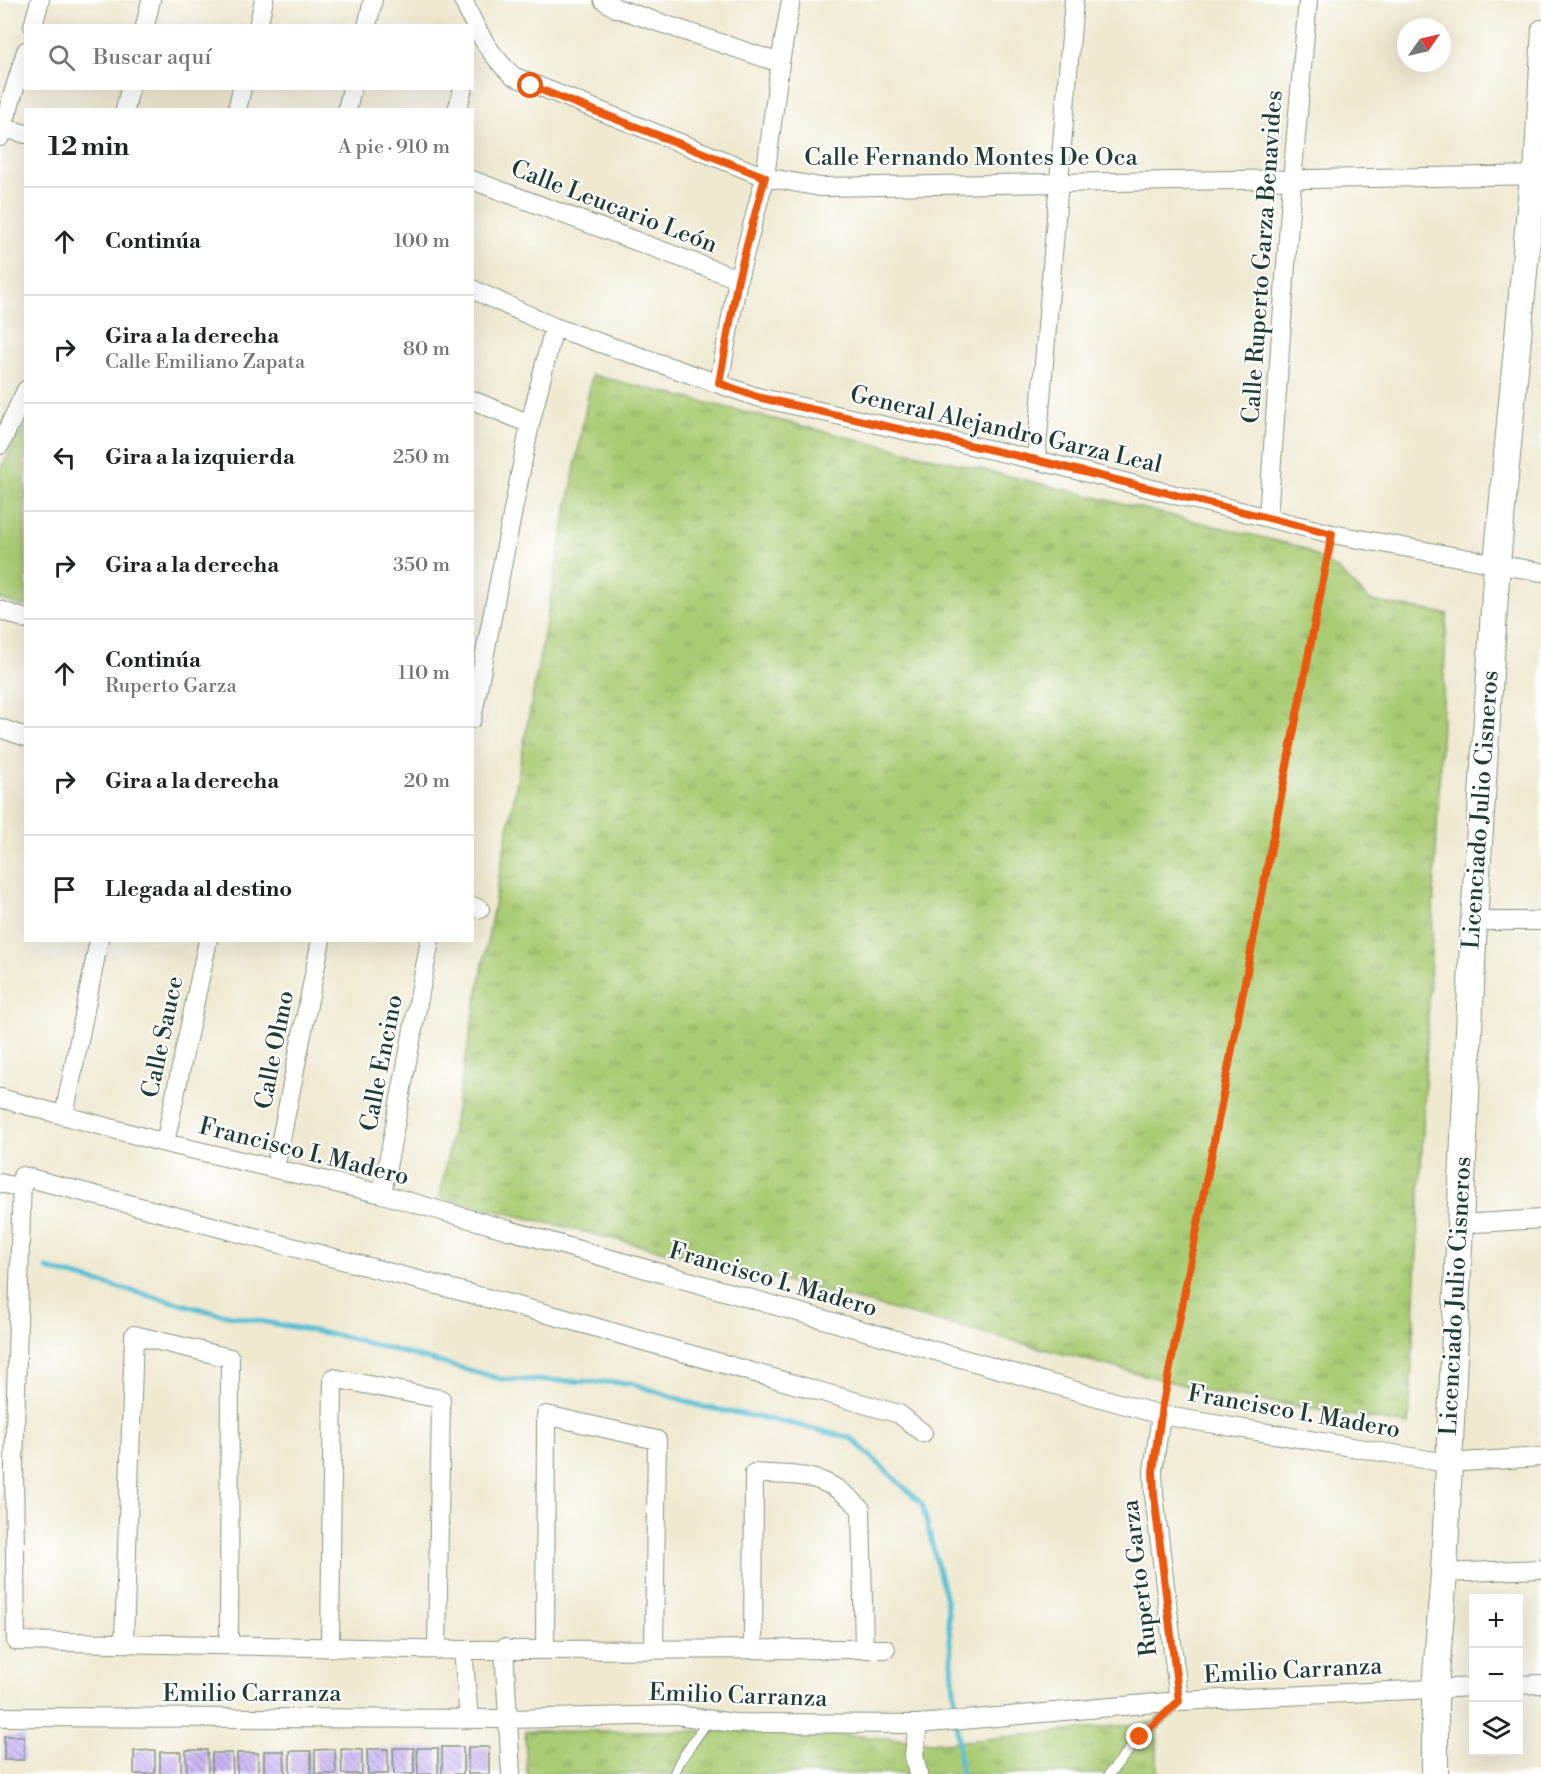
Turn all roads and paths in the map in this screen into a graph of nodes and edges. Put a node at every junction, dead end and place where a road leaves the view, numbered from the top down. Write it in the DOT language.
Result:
graph roads {
  1 [pos="40,0"];
  2 [pos="151,0"];
  3 [pos="264,0"];
  4 [pos="373,0"];
  5 [pos="463,0"];
  6 [pos="603,0"];
  7 [pos="791,0"];
  8 [pos="1074,0"];
  9 [pos="1308,0"];
  10 [pos="34,24"];
  11 [pos="145,24"];
  12 [pos="258,24"];
  13 [pos="367,24"];
  14 [pos="473,24"];
  15 [pos="474,26"];
  16 [pos="1541,29"];
  17 [pos="478,36"];
  18 [pos="474,49"];
  19 [pos="24,57"];
  20 [pos="780,63"];
  21 [pos="130,90"];
  22 [pos="242,90"];
  23 [pos="352,90"];
  24 [pos="463,90"];
  25 [pos="125,108"];
  26 [pos="237,108"];
  27 [pos="347,108"];
  28 [pos="459,108"];
  29 [pos="1,130"];
  30 [pos="24,134"];
  31 [pos="1538,171"];
  32 [pos="765,177"];
  33 [pos="474,181"];
  34 [pos="1292,181"];
  35 [pos="1058,184"];
  36 [pos="738,279"];
  37 [pos="474,290"];
  38 [pos="554,327"];
  39 [pos="719,383"];
  40 [pos="24,393"];
  41 [pos="474,401"];
  42 [pos="5,417"];
  43 [pos="530,424"];
  44 [pos="0,445"];
  45 [pos="1036,460"];
  46 [pos="1268,517"];
  47 [pos="1332,534"];
  48 [pos="1497,563"];
  49 [pos="1541,572"];
  50 [pos="0,610"];
  51 [pos="24,618"];
  52 [pos="474,709"];
  53 [pos="0,728"];
  54 [pos="24,736"];
  55 [pos="1474,921"];
  56 [pos="1541,921"];
  57 [pos="99,942"];
  58 [pos="208,942"];
  59 [pos="321,942"];
  60 [pos="430,942"];
  61 [pos="0,1098"];
  62 [pos="64,1116"];
  63 [pos="165,1143"];
  64 [pos="275,1169"];
  65 [pos="0,1183"];
  66 [pos="22,1188"];
  67 [pos="382,1194"];
  68 [pos="1541,1219"];
  69 [pos="1461,1224"];
  70 [pos="8,1347"];
  71 [pos="1161,1414"];
  72 [pos="923,1432"];
  73 [pos="1541,1457"];
  74 [pos="1448,1463"];
  75 [pos="1541,1569"];
  76 [pos="1444,1573"];
  77 [pos="124,1643"];
  78 [pos="229,1645"];
  79 [pos="330,1647"];
  80 [pos="504,1648"];
  81 [pos="545,1648"];
  82 [pos="654,1649"];
  83 [pos="753,1649"];
  84 [pos="864,1649"];
  85 [pos="886,1649"];
  86 [pos="437,1650"];
  87 [pos="463,1650"];
  88 [pos="1541,1684"];
  89 [pos="1523,1685"];
  90 [pos="1469,1687"];
  91 [pos="1435,1688"];
  92 [pos="1179,1701"];
  93 [pos="0,1717"];
  94 [pos="469,1719"];
  95 [pos="509,1719"];
  96 [pos="709,1719"];
  97 [pos="918,1724"];
  98 [pos="511,1774"];
  99 [pos="674,1774"];
  100 [pos="918,1774"];
  101 [pos="1109,1774"];
  102 [pos="1435,1774"];
  1 -- 10 [label="street"];
  2 -- 11 [label="street"];
  3 -- 12 [label="street"];
  4 -- 13 [label="street"];
  5 -- 14 [label="street, Calle Fernando Montes De Oca"];
  6 -- 20 [label="street"];
  7 -- 20 [label="street"];
  8 -- 35 [label="street"];
  9 -- 34 [label="street, Calle Ruperto Garza Benavides"];
  15 -- 17 [label="street, Calle Fernando Montes De Oca"];
  16 -- 31 [label="street"];
  17 -- 18 [label="street"];
  17 -- 32 [label="street, Calle Fernando Montes De Oca"];
  19 -- 29 [label="street"];
  20 -- 32 [label="street"];
  21 -- 25 [label="street"];
  22 -- 26 [label="street"];
  23 -- 27 [label="street"];
  24 -- 28 [label="street"];
  29 -- 30 [label="street"];
  31 -- 34 [label="street, Calle Fernando Montes De Oca"];
  31 -- 48 [label="street, Licenciado Julio Cisneros"];
  32 -- 35 [label="street, Calle Fernando Montes De Oca"];
  32 -- 36 [label="street"];
  33 -- 36 [label="street, Calle Leucario León"];
  34 -- 35 [label="street, Calle Fernando Montes De Oca"];
  34 -- 46 [label="street, Calle Ruperto Garza Benavides"];
  35 -- 45 [label="street"];
  36 -- 39 [label="street"];
  37 -- 38 [label="street, General Alejandro Garza Leal"];
  38 -- 39 [label="street, General Alejandro Garza Leal"];
  38 -- 43 [label="street"];
  39 -- 45 [label="street, General Alejandro Garza Leal"];
  40 -- 42 [label="street"];
  41 -- 43 [label="street"];
  42 -- 44 [label="street"];
  43 -- 52 [label="street"];
  45 -- 46 [label="street, General Alejandro Garza Leal"];
  46 -- 47 [label="street, General Alejandro Garza Leal"];
  47 -- 48 [label="street, General Alejandro Garza Leal"];
  47 -- 71 [label="path"];
  48 -- 49 [label="street, General Alejandro Garza Leal"];
  48 -- 55 [label="street, Licenciado Julio Cisneros"];
  50 -- 51 [label="street"];
  53 -- 54 [label="street"];
  55 -- 56 [label="street"];
  55 -- 69 [label="street, Licenciado Julio Cisneros"];
  57 -- 62 [label="street"];
  58 -- 63 [label="street, Calle Sauce"];
  59 -- 64 [label="street, Calle Olmo"];
  60 -- 67 [label="street, Calle Encino"];
  61 -- 62 [label="street, Francisco I. Madero"];
  62 -- 63 [label="street, Francisco I. Madero"];
  63 -- 64 [label="street, Francisco I. Madero"];
  64 -- 67 [label="street, Francisco I. Madero"];
  65 -- 66 [label="street"];
  66 -- 70 [label="street"];
  66 -- 72 [label="street"];
  67 -- 71 [label="street, Francisco I. Madero"];
  68 -- 69 [label="street"];
  69 -- 74 [label="street, Licenciado Julio Cisneros"];
  70 -- 77 [label="street"];
  71 -- 74 [label="street, Francisco I. Madero"];
  71 -- 92 [label="street, Ruperto Garza"];
  73 -- 74 [label="street, Francisco I. Madero"];
  74 -- 76 [label="street, Licenciado Julio Cisneros"];
  75 -- 76 [label="street"];
  76 -- 91 [label="street, Licenciado Julio Cisneros"];
  77 -- 78 [label="street"];
  77 -- 78 [label="street"];
  78 -- 79 [label="street"];
  79 -- 86 [label="street"];
  79 -- 86 [label="street"];
  80 -- 81 [label="street"];
  80 -- 87 [label="street"];
  80 -- 95 [label="street"];
  81 -- 82 [label="street"];
  81 -- 82 [label="street"];
  82 -- 83 [label="street"];
  83 -- 84 [label="street"];
  83 -- 84 [label="street"];
  84 -- 85 [label="street"];
  86 -- 87 [label="street"];
  87 -- 94 [label="street"];
  88 -- 89 [label="street"];
  90 -- 91 [label="street, Emilio Carranza"];
  91 -- 92 [label="street, Emilio Carranza"];
  91 -- 102 [label="street, Licenciado Julio Cisneros"];
  92 -- 97 [label="street, Emilio Carranza"];
  92 -- 101 [label="lane"];
  93 -- 94 [label="street, Emilio Carranza"];
  94 -- 95 [label="street, Emilio Carranza"];
  95 -- 96 [label="street, Emilio Carranza"];
  95 -- 98 [label="street"];
  96 -- 97 [label="street, Emilio Carranza"];
  96 -- 99 [label="lane"];
  97 -- 100 [label="street"];
}
